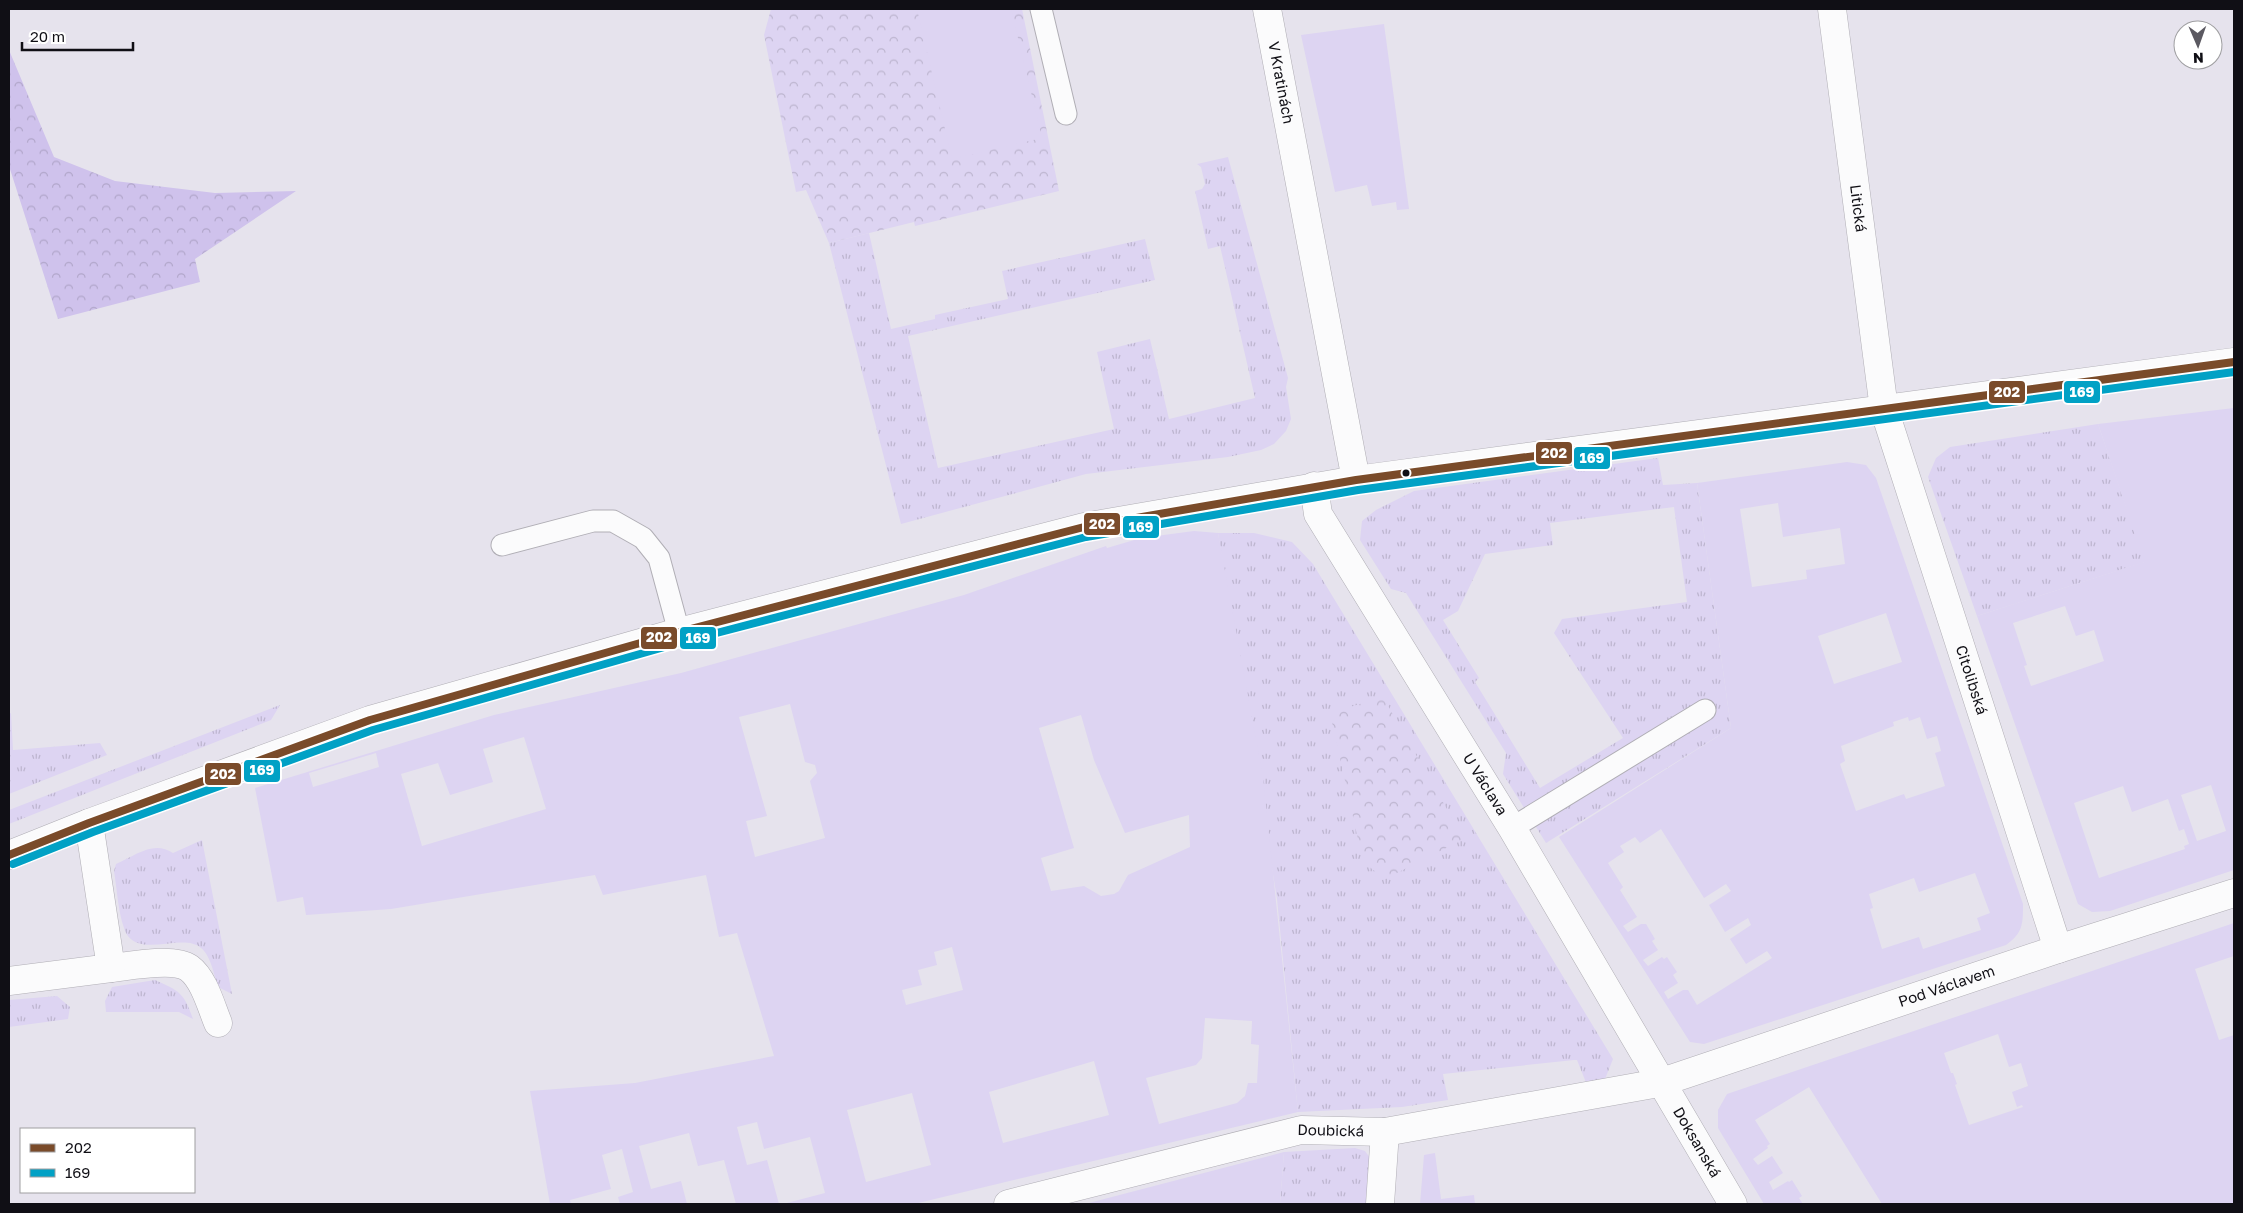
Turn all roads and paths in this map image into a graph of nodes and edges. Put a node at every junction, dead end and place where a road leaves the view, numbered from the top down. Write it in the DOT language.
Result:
graph roads {
  1 [pos="1041,9"];
  2 [pos="1268,9"];
  3 [pos="1832,9"];
  4 [pos="1066,114"];
  5 [pos="2234,362"];
  6 [pos="1884,409"];
  7 [pos="1356,480"];
  8 [pos="1314,486"];
  9 [pos="502,544"];
  10 [pos="679,632"];
  11 [pos="1705,710"];
  12 [pos="89,823"];
  13 [pos="1512,828"];
  14 [pos="9,855"];
  15 [pos="2234,893"];
  16 [pos="2058,949"];
  17 [pos="111,968"];
  18 [pos="9,981"];
  19 [pos="218,1023"];
  20 [pos="1659,1082"];
  21 [pos="1385,1132"];
  22 [pos="1008,1204"];
  23 [pos="1380,1204"];
  24 [pos="1733,1204"];
  1 -- 4 [label="lane"];
  2 -- 7 [label="street, V Kratinách"];
  3 -- 6 [label="street, Litická"];
  5 -- 6 [label="street"];
  6 -- 7 [label="street"];
  6 -- 16 [label="street, Citolibská"];
  7 -- 8 [label="street"];
  8 -- 10 [label="street"];
  8 -- 13 [label="street, U Václava"];
  9 -- 10 [label="lane"];
  10 -- 12 [label="street"];
  11 -- 13 [label="lane"];
  12 -- 14 [label="street"];
  12 -- 17 [label="street"];
  13 -- 20 [label="street, U Václava"];
  15 -- 16 [label="street, Pod Václavem"];
  16 -- 20 [label="street, Pod Václavem"];
  17 -- 18 [label="street"];
  17 -- 19 [label="street"];
  20 -- 21 [label="street, Doubická"];
  20 -- 24 [label="street, Doksanská"];
  21 -- 22 [label="street, Doubická"];
  21 -- 23 [label="street"];
}
